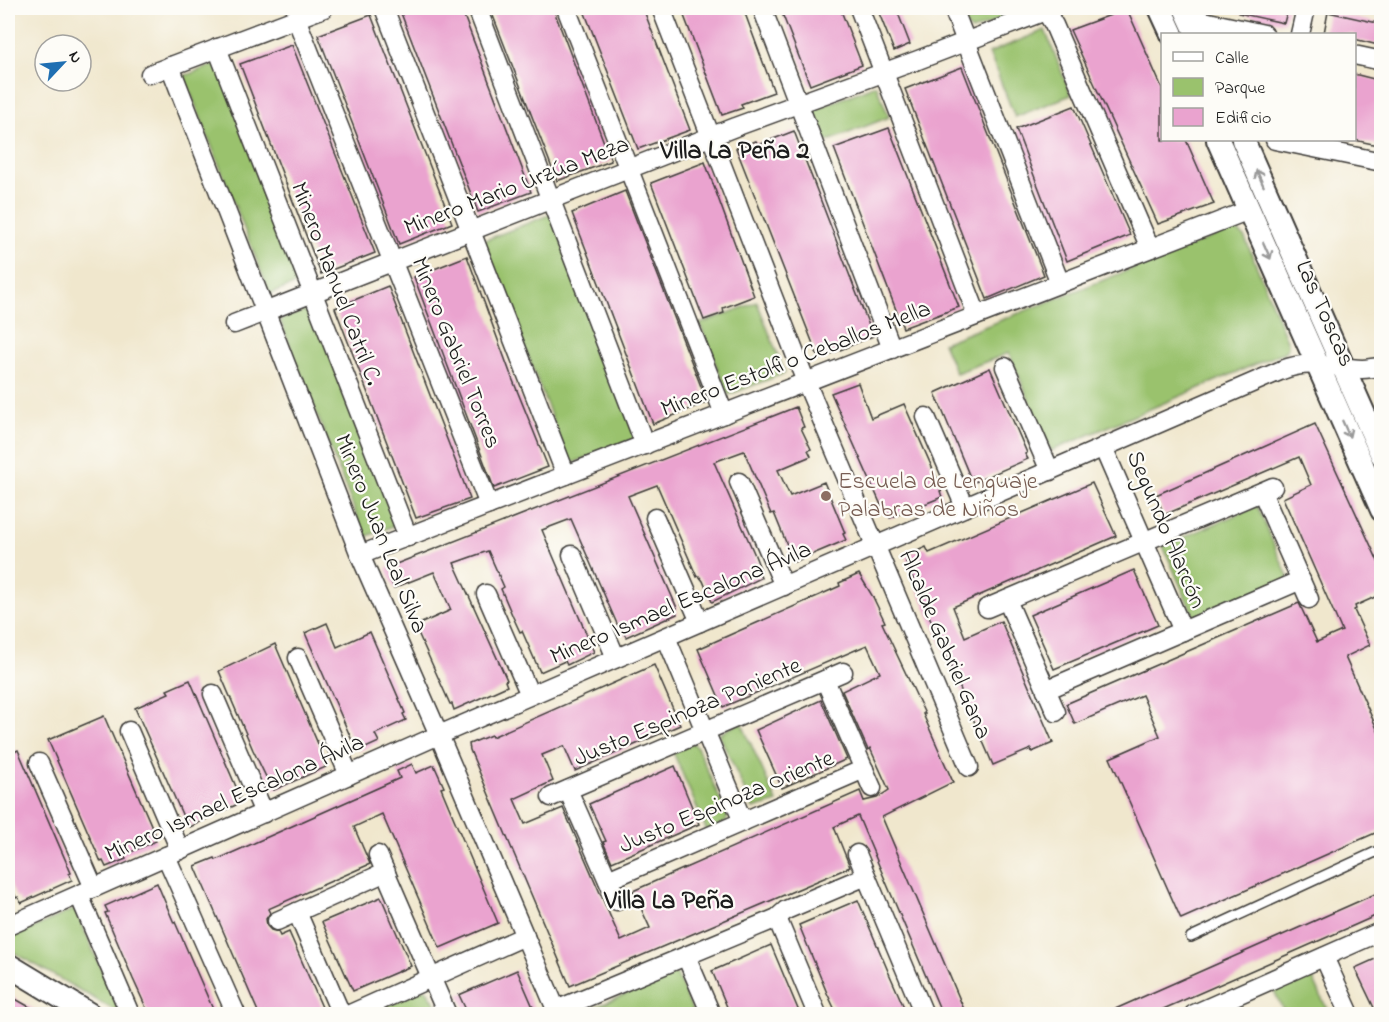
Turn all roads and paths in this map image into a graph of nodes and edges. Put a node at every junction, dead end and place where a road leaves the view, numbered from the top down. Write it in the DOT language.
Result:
graph roads {
  1 [pos="324,8"];
  2 [pos="384,8"];
  3 [pos="477,8"];
  4 [pos="566,8"];
  5 [pos="660,8"];
  6 [pos="762,8"];
  7 [pos="859,8"];
  8 [pos="953,8"];
  9 [pos="1048,8"];
  10 [pos="1160,8"];
  11 [pos="1306,8"];
  12 [pos="296,18"];
  13 [pos="1191,20"];
  14 [pos="1172,33"];
  15 [pos="1259,33"];
  16 [pos="1300,33"];
  17 [pos="966,42"];
  18 [pos="217,48"];
  19 [pos="1356,56"];
  20 [pos="1382,62"];
  21 [pos="170,66"];
  22 [pos="884,73"];
  23 [pos="150,74"];
  24 [pos="798,104"];
  25 [pos="711,136"];
  26 [pos="1218,141"];
  27 [pos="1243,141"];
  28 [pos="1280,141"];
  29 [pos="1382,162"];
  30 [pos="630,168"];
  31 [pos="550,199"];
  32 [pos="1249,210"];
  33 [pos="471,231"];
  34 [pos="1150,248"];
  35 [pos="393,261"];
  36 [pos="1060,283"];
  37 [pos="313,293"];
  38 [pos="265,311"];
  39 [pos="977,315"];
  40 [pos="234,324"];
  41 [pos="892,348"];
  42 [pos="1317,363"];
  43 [pos="1381,363"];
  44 [pos="1342,366"];
  45 [pos="1005,367"];
  46 [pos="806,382"];
  47 [pos="724,414"];
  48 [pos="926,417"];
  49 [pos="645,445"];
  50 [pos="1103,447"];
  51 [pos="1382,455"];
  52 [pos="1050,471"];
  53 [pos="566,475"];
  54 [pos="739,482"];
  55 [pos="489,505"];
  56 [pos="965,507"];
  57 [pos="1382,510"];
  58 [pos="655,518"];
  59 [pos="408,537"];
  60 [pos="1144,542"];
  61 [pos="876,546"];
  62 [pos="360,555"];
  63 [pos="572,555"];
  64 [pos="1301,580"];
  65 [pos="784,586"];
  66 [pos="486,594"];
  67 [pos="1309,599"];
  68 [pos="1007,600"];
  69 [pos="987,608"];
  70 [pos="700,622"];
  71 [pos="1183,631"];
  72 [pos="666,637"];
  73 [pos="298,658"];
  74 [pos="616,658"];
  75 [pos="843,672"];
  76 [pos="825,680"];
  77 [pos="1046,690"];
  78 [pos="213,694"];
  79 [pos="530,695"];
  80 [pos="1056,712"];
  81 [pos="129,731"];
  82 [pos="705,731"];
  83 [pos="439,735"];
  84 [pos="39,763"];
  85 [pos="969,767"];
  86 [pos="864,769"];
  87 [pos="349,775"];
  88 [pos="872,788"];
  89 [pos="568,790"];
  90 [pos="551,797"];
  91 [pos="264,813"];
  92 [pos="743,822"];
  93 [pos="1382,849"];
  94 [pos="173,853"];
  95 [pos="857,854"];
  96 [pos="378,855"];
  97 [pos="386,872"];
  98 [pos="866,876"];
  99 [pos="608,880"];
  100 [pos="86,892"];
  101 [pos="617,901"];
  102 [pos="297,912"];
  103 [pos="777,918"];
  104 [pos="278,921"];
  105 [pos="8,925"];
  106 [pos="1382,931"];
  107 [pos="525,936"];
  108 [pos="1191,937"];
  109 [pos="686,956"];
  110 [pos="1324,957"];
  111 [pos="8,965"];
  112 [pos="432,978"];
  113 [pos="557,1012"];
  114 [pos="89,1014"];
  115 [pos="130,1014"];
  116 [pos="236,1014"];
  117 [pos="341,1014"];
  118 [pos="350,1014"];
  119 [pos="447,1014"];
  120 [pos="711,1014"];
  121 [pos="817,1014"];
  122 [pos="924,1014"];
  123 [pos="1194,1014"];
  124 [pos="1350,1014"];
  1 -- 12 [label="street"];
  2 -- 33 [label="street"];
  3 -- 31 [label="street"];
  4 -- 30 [label="street"];
  5 -- 25 [label="street, Alcalde Gabriel Gana"];
  6 -- 24 [label="street"];
  7 -- 22 [label="street"];
  8 -- 17 [label="street"];
  9 -- 17 [label="street, Minero Mario Urzúa Meza"];
  9 -- 34 [label="street"];
  10 -- 14 [label="street"];
  11 -- 16 [label="street"];
  12 -- 18 [label="street"];
  12 -- 35 [label="street, Minero Gabriel Torres"];
  13 -- 15 [label="street"];
  17 -- 22 [label="street, Minero Mario Urzúa Meza"];
  17 -- 36 [label="street"];
  18 -- 21 [label="street"];
  18 -- 37 [label="street, Minero Manuel Catril C."];
  19 -- 20 [label="street"];
  21 -- 23 [label="street"];
  21 -- 38 [label="street, Minero Juan Leal Silva"];
  22 -- 24 [label="street, Minero Mario Urzúa Meza"];
  22 -- 39 [label="street"];
  24 -- 25 [label="street, Minero Mario Urzúa Meza"];
  24 -- 41 [label="street"];
  25 -- 30 [label="street, Minero Mario Urzúa Meza"];
  25 -- 46 [label="street, Alcalde Gabriel Gana"];
  26 -- 32 [label="street, Las Toscas"];
  44 -- 27 [label="street, Las Toscas, one-way"];
  28 -- 29 [label="street"];
  30 -- 31 [label="street, Minero Mario Urzúa Meza"];
  30 -- 47 [label="street"];
  31 -- 33 [label="street, Minero Mario Urzúa Meza"];
  31 -- 49 [label="street"];
  32 -- 34 [label="street, Minero Estolfio Ceballos Mella"];
  32 -- 42 [label="street, Las Toscas, one-way"];
  33 -- 35 [label="street, Minero Mario Urzúa Meza"];
  33 -- 53 [label="street"];
  34 -- 36 [label="street, Minero Estolfio Ceballos Mella"];
  35 -- 37 [label="street, Minero Mario Urzúa Meza"];
  35 -- 55 [label="street, Minero Gabriel Torres"];
  36 -- 39 [label="street, Minero Estolfio Ceballos Mella"];
  37 -- 38 [label="street, Minero Mario Urzúa Meza"];
  37 -- 59 [label="street, Minero Manuel Catril C."];
  38 -- 40 [label="street, Minero Mario Urzúa Meza"];
  38 -- 62 [label="street, Minero Juan Leal Silva"];
  39 -- 41 [label="street, Minero Estolfio Ceballos Mella"];
  41 -- 46 [label="street, Minero Estolfio Ceballos Mella"];
  42 -- 44 [label="street, Minero Ismael Escalona Ávila"];
  42 -- 50 [label="street, Minero Ismael Escalona Ávila"];
  42 -- 57 [label="street, Las Toscas, one-way"];
  43 -- 44 [label="street, Minero Ismael Escalona Ávila"];
  44 -- 51 [label="street, Las Toscas"];
  45 -- 52 [label="street"];
  46 -- 47 [label="street, Minero Estolfio Ceballos Mella"];
  46 -- 61 [label="street, Alcalde Gabriel Gana"];
  47 -- 49 [label="street, Minero Estolfio Ceballos Mella"];
  48 -- 56 [label="street"];
  49 -- 53 [label="street, Minero Estolfio Ceballos Mella"];
  50 -- 52 [label="street, Minero Ismael Escalona Ávila"];
  50 -- 60 [label="street, Segundo Alarcón"];
  52 -- 56 [label="street, Minero Ismael Escalona Ávila"];
  53 -- 55 [label="street, Minero Estolfio Ceballos Mella"];
  54 -- 65 [label="street"];
  55 -- 59 [label="street, Minero Estolfio Ceballos Mella"];
  56 -- 61 [label="street, Minero Ismael Escalona Ávila"];
  58 -- 70 [label="street"];
  59 -- 62 [label="street, Minero Estolfio Ceballos Mella"];
  60 -- 64 [label="street"];
  60 -- 68 [label="street"];
  60 -- 71 [label="street, Segundo Alarcón"];
  61 -- 65 [label="street, Minero Ismael Escalona Ávila"];
  61 -- 85 [label="street, Alcalde Gabriel Gana"];
  62 -- 83 [label="street, Minero Juan Leal Silva"];
  63 -- 74 [label="street"];
  64 -- 67 [label="street"];
  64 -- 71 [label="street"];
  65 -- 70 [label="street, Minero Ismael Escalona Ávila"];
  66 -- 79 [label="street"];
  68 -- 69 [label="street"];
  68 -- 77 [label="street"];
  70 -- 72 [label="street, Minero Ismael Escalona Ávila"];
  71 -- 77 [label="street"];
  72 -- 74 [label="street, Minero Ismael Escalona Ávila"];
  72 -- 82 [label="street"];
  73 -- 87 [label="street"];
  74 -- 79 [label="street, Minero Ismael Escalona Ávila"];
  75 -- 76 [label="street, Justo Espinoza Poniente"];
  76 -- 82 [label="street, Justo Espinoza Poniente"];
  76 -- 86 [label="street"];
  77 -- 80 [label="street"];
  78 -- 91 [label="street"];
  79 -- 83 [label="street, Minero Ismael Escalona Ávila"];
  81 -- 94 [label="street"];
  82 -- 89 [label="street, Justo Espinoza Poniente"];
  82 -- 92 [label="street"];
  83 -- 87 [label="street, Minero Ismael Escalona Ávila"];
  83 -- 107 [label="street, Minero Juan Leal Silva"];
  84 -- 100 [label="street"];
  86 -- 88 [label="street"];
  86 -- 92 [label="street, Justo Espinoza Oriente"];
  87 -- 91 [label="street, Minero Ismael Escalona Ávila"];
  89 -- 90 [label="street, Justo Espinoza Poniente"];
  89 -- 99 [label="street"];
  91 -- 94 [label="street, Minero Ismael Escalona Ávila"];
  92 -- 99 [label="street, Justo Espinoza Oriente"];
  93 -- 108 [label="lane"];
  94 -- 100 [label="street, Minero Ismael Escalona Ávila"];
  94 -- 116 [label="street"];
  95 -- 98 [label="street"];
  96 -- 97 [label="street"];
  97 -- 102 [label="street"];
  97 -- 112 [label="street"];
  98 -- 103 [label="street"];
  98 -- 122 [label="street"];
  99 -- 101 [label="street"];
  100 -- 105 [label="street, Minero Ismael Escalona Ávila"];
  100 -- 115 [label="street"];
  102 -- 104 [label="street"];
  102 -- 117 [label="street"];
  103 -- 109 [label="street"];
  103 -- 121 [label="street"];
  106 -- 110 [label="street"];
  107 -- 112 [label="street"];
  107 -- 113 [label="street, Minero Juan Leal Silva"];
  109 -- 113 [label="street"];
  109 -- 120 [label="street"];
  110 -- 123 [label="street"];
  110 -- 124 [label="street"];
  111 -- 114 [label="street"];
  112 -- 118 [label="street"];
  112 -- 119 [label="street"];
}
